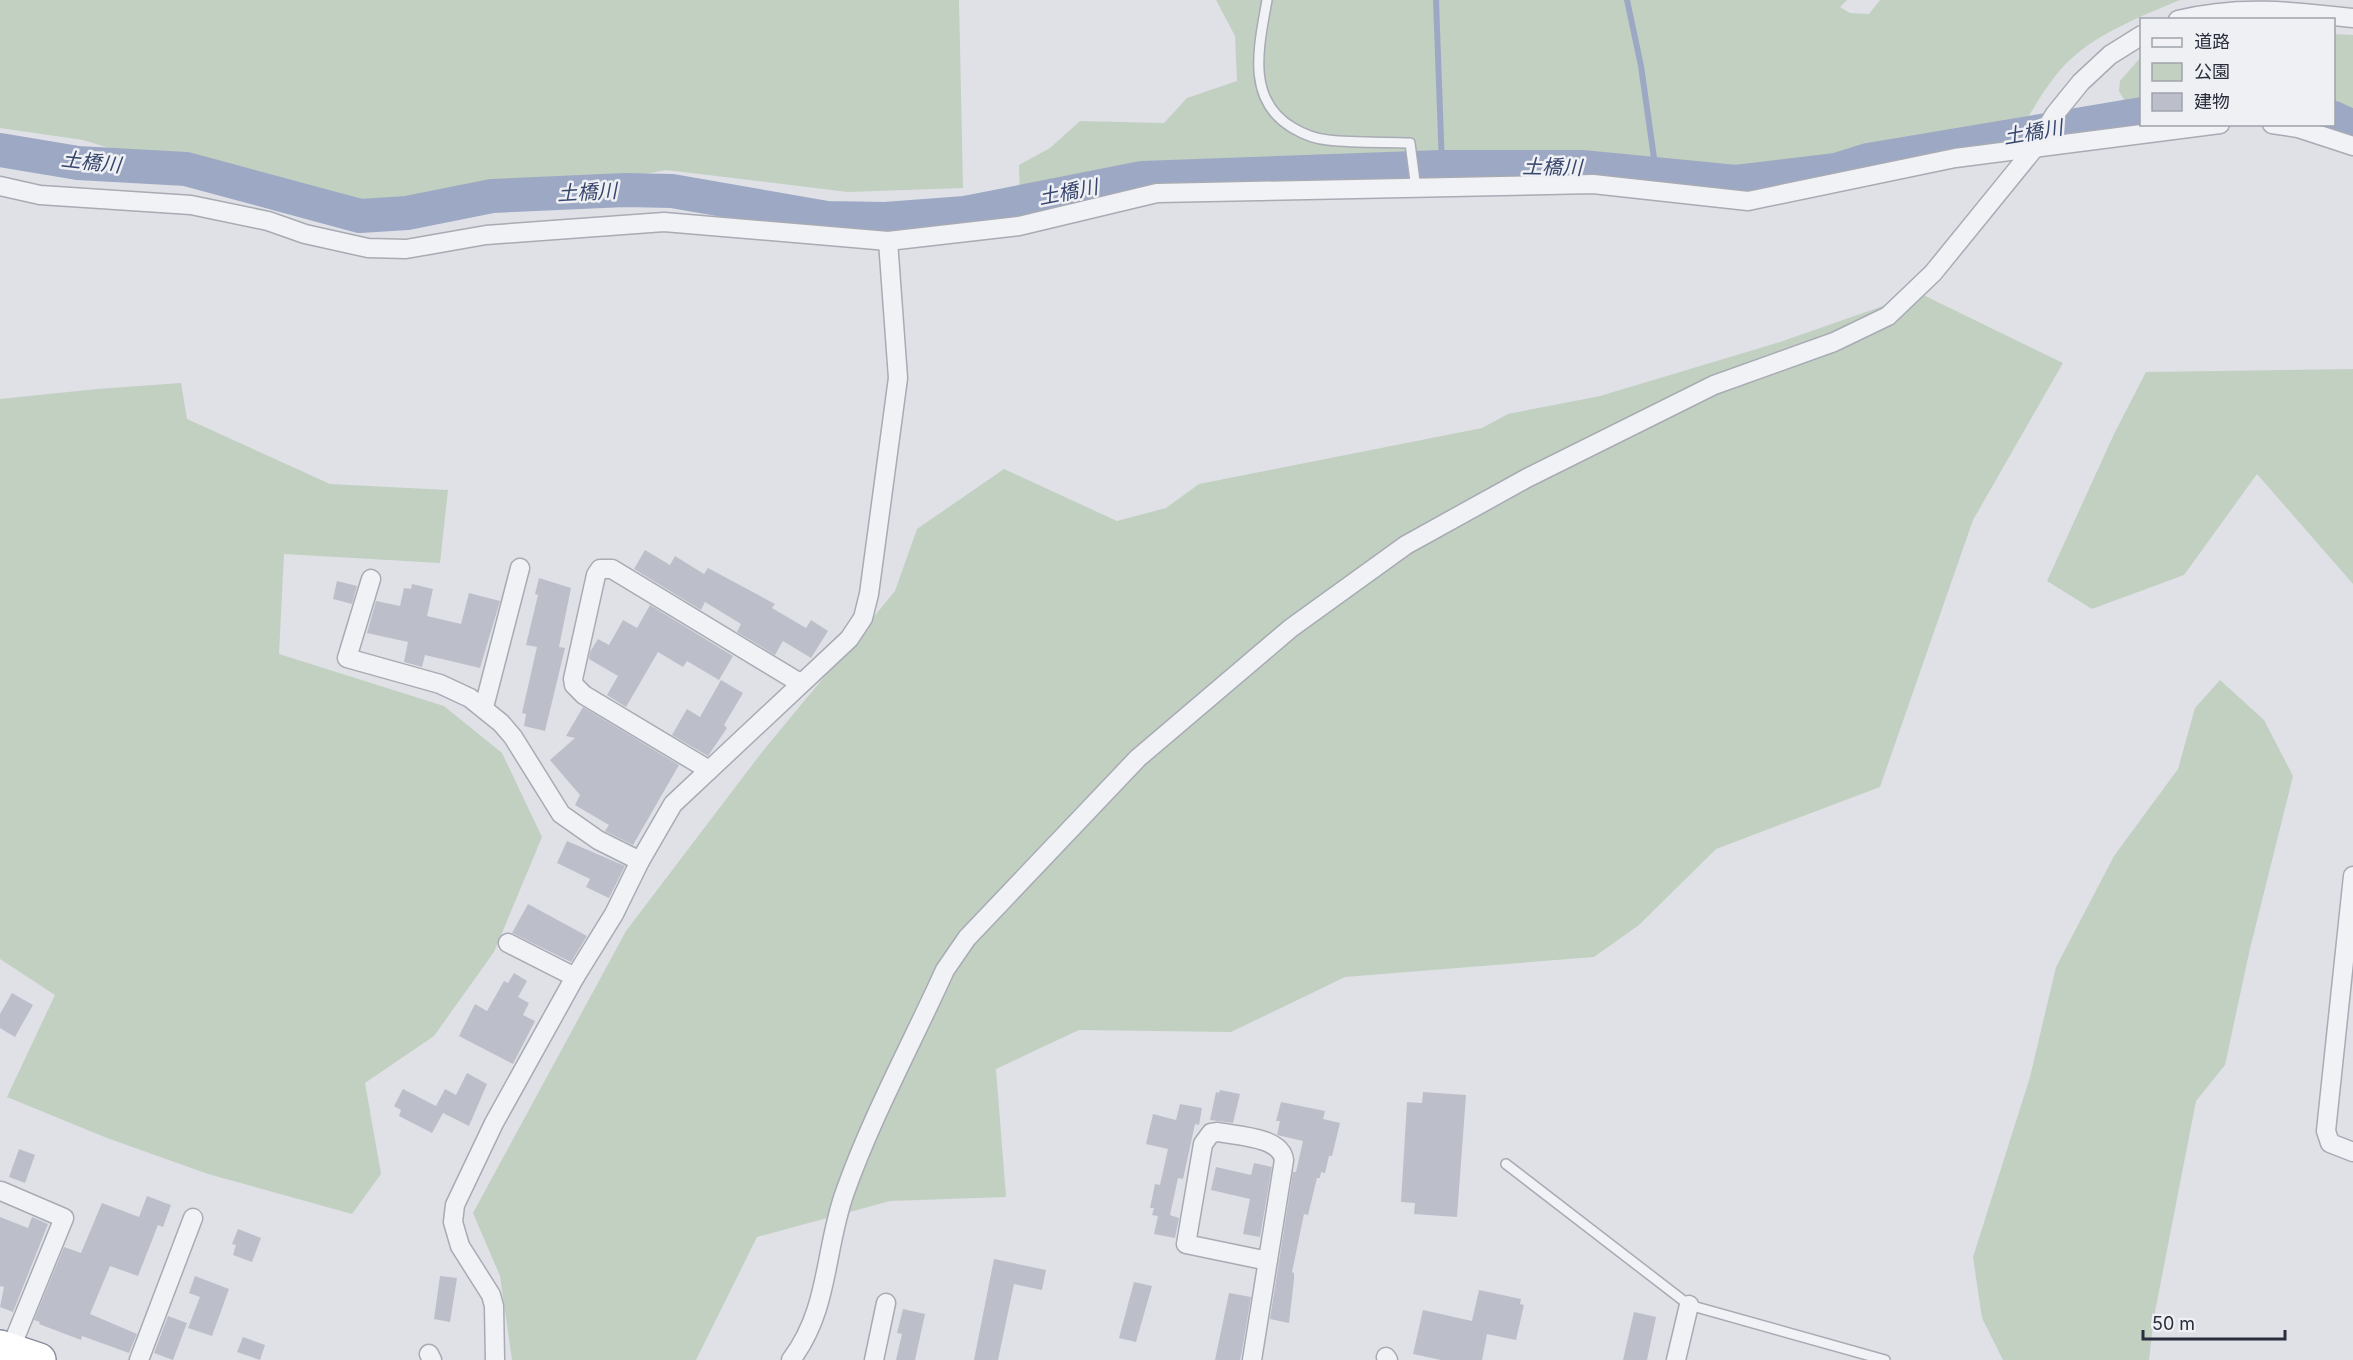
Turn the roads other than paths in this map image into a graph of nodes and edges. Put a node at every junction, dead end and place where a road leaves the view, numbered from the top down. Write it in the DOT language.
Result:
graph roads {
  1 [pos="1267,0"];
  2 [pos="2186,18"];
  3 [pos="2353,18"];
  4 [pos="2140,36"];
  5 [pos="2206,126"];
  6 [pos="2285,126"];
  7 [pos="2353,146"];
  8 [pos="2033,150"];
  9 [pos="0,186"];
  10 [pos="1416,189"];
  11 [pos="888,241"];
  12 [pos="520,568"];
  13 [pos="371,579"];
  14 [pos="800,683"];
  15 [pos="483,707"];
  16 [pos="709,770"];
  17 [pos="640,861"];
  18 [pos="2353,876"];
  19 [pos="508,943"];
  20 [pos="574,977"];
  21 [pos="2353,1152"];
  22 [pos="1506,1164"];
  23 [pos="1,1191"];
  24 [pos="193,1218"];
  25 [pos="1268,1261"];
  26 [pos="886,1303"];
  27 [pos="1689,1305"];
  28 [pos="16,1352"];
  29 [pos="139,1360"];
  30 [pos="495,1360"];
  31 [pos="791,1360"];
  32 [pos="874,1360"];
  33 [pos="1252,1360"];
  34 [pos="1676,1360"];
  35 [pos="1885,1360"];
  1 -- 10 [label="lane"];
  2 -- 3 [label="street"];
  4 -- 8 [label="street"];
  5 -- 8 [label="street"];
  6 -- 7 [label="street"];
  8 -- 10 [label="street"];
  8 -- 31 [label="street"];
  9 -- 11 [label="street"];
  10 -- 11 [label="street"];
  11 -- 14 [label="street"];
  12 -- 15 [label="street"];
  13 -- 15 [label="street"];
  14 -- 16 [label="street"];
  14 -- 16 [label="street"];
  15 -- 17 [label="street"];
  16 -- 17 [label="street"];
  17 -- 20 [label="street"];
  18 -- 21 [label="street"];
  19 -- 20 [label="street"];
  20 -- 30 [label="street"];
  22 -- 27 [label="lane"];
  23 -- 28 [label="street"];
  24 -- 29 [label="street"];
  25 -- 25 [label="street"];
  25 -- 33 [label="street"];
  26 -- 32 [label="street"];
  27 -- 34 [label="street"];
  27 -- 35 [label="lane"];
}
